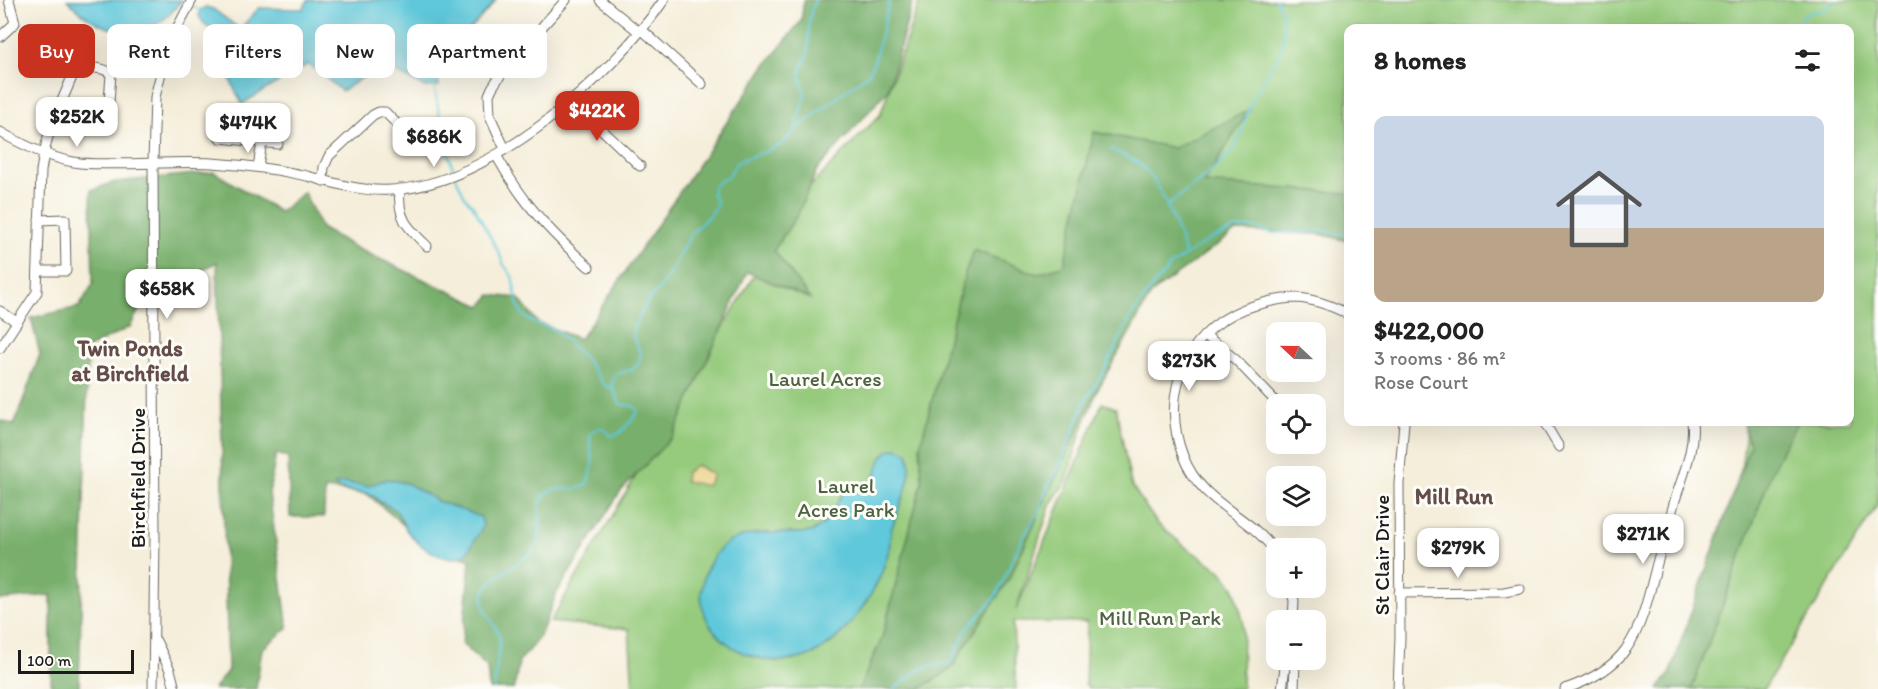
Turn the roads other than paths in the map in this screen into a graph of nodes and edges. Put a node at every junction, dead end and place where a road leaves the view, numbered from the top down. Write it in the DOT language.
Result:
graph roads {
  1 [pos="9,0"];
  2 [pos="192,0"];
  3 [pos="566,0"];
  4 [pos="600,0"];
  5 [pos="664,0"];
  6 [pos="640,30"];
  7 [pos="0,37"];
  8 [pos="702,84"];
  9 [pos="571,100"];
  10 [pos="60,104"];
  11 [pos="399,126"];
  12 [pos="0,132"];
  13 [pos="220,138"];
  14 [pos="262,142"];
  15 [pos="278,144"];
  16 [pos="505,149"];
  17 [pos="44,153"];
  18 [pos="496,155"];
  19 [pos="153,163"];
  20 [pos="640,166"];
  21 [pos="258,167"];
  22 [pos="323,181"];
  23 [pos="400,189"];
  24 [pos="39,220"];
  25 [pos="427,246"];
  26 [pos="589,267"];
  27 [pos="38,271"];
  28 [pos="0,311"];
  29 [pos="1344,312"];
  30 [pos="17,322"];
  31 [pos="1205,334"];
  32 [pos="0,348"];
  33 [pos="1268,394"];
  34 [pos="1404,426"];
  35 [pos="1546,426"];
  36 [pos="1692,426"];
  37 [pos="1559,447"];
  38 [pos="1266,541"];
  39 [pos="1520,589"];
  40 [pos="1399,593"];
  41 [pos="155,639"];
  42 [pos="1285,670"];
  43 [pos="1295,670"];
  44 [pos="153,689"];
  45 [pos="174,689"];
  46 [pos="1282,689"];
  47 [pos="1294,689"];
  48 [pos="1398,689"];
  49 [pos="1565,689"];
  1 -- 7 [label="street"];
  2 -- 19 [label="street, Birchfield Drive"];
  3 -- 16 [label="street"];
  4 -- 6 [label="street"];
  5 -- 6 [label="street"];
  6 -- 8 [label="street"];
  6 -- 9 [label="street"];
  9 -- 16 [label="street"];
  9 -- 20 [label="street"];
  10 -- 10 [label="street"];
  10 -- 17 [label="street"];
  11 -- 22 [label="street"];
  12 -- 17 [label="street"];
  13 -- 14 [label="street"];
  14 -- 15 [label="street"];
  14 -- 21 [label="street"];
  16 -- 18 [label="street"];
  17 -- 19 [label="street"];
  17 -- 24 [label="street"];
  18 -- 23 [label="street"];
  18 -- 26 [label="street"];
  19 -- 21 [label="street"];
  19 -- 41 [label="street, Birchfield Drive"];
  21 -- 22 [label="street"];
  22 -- 23 [label="street"];
  23 -- 25 [label="street"];
  24 -- 27 [label="street"];
  24 -- 27 [label="street"];
  27 -- 30 [label="street"];
  28 -- 30 [label="street"];
  29 -- 31 [label="street"];
  30 -- 32 [label="street"];
  31 -- 33 [label="street"];
  31 -- 38 [label="street"];
  34 -- 40 [label="street, St Clair Drive"];
  35 -- 37 [label="street"];
  36 -- 49 [label="street"];
  39 -- 40 [label="street"];
  40 -- 48 [label="street, St Clair Drive"];
  41 -- 44 [label="street, Birchfield Drive"];
  41 -- 45 [label="street, Birchfield Drive"];
  42 -- 46 [label="street"];
  43 -- 47 [label="street"];
}
